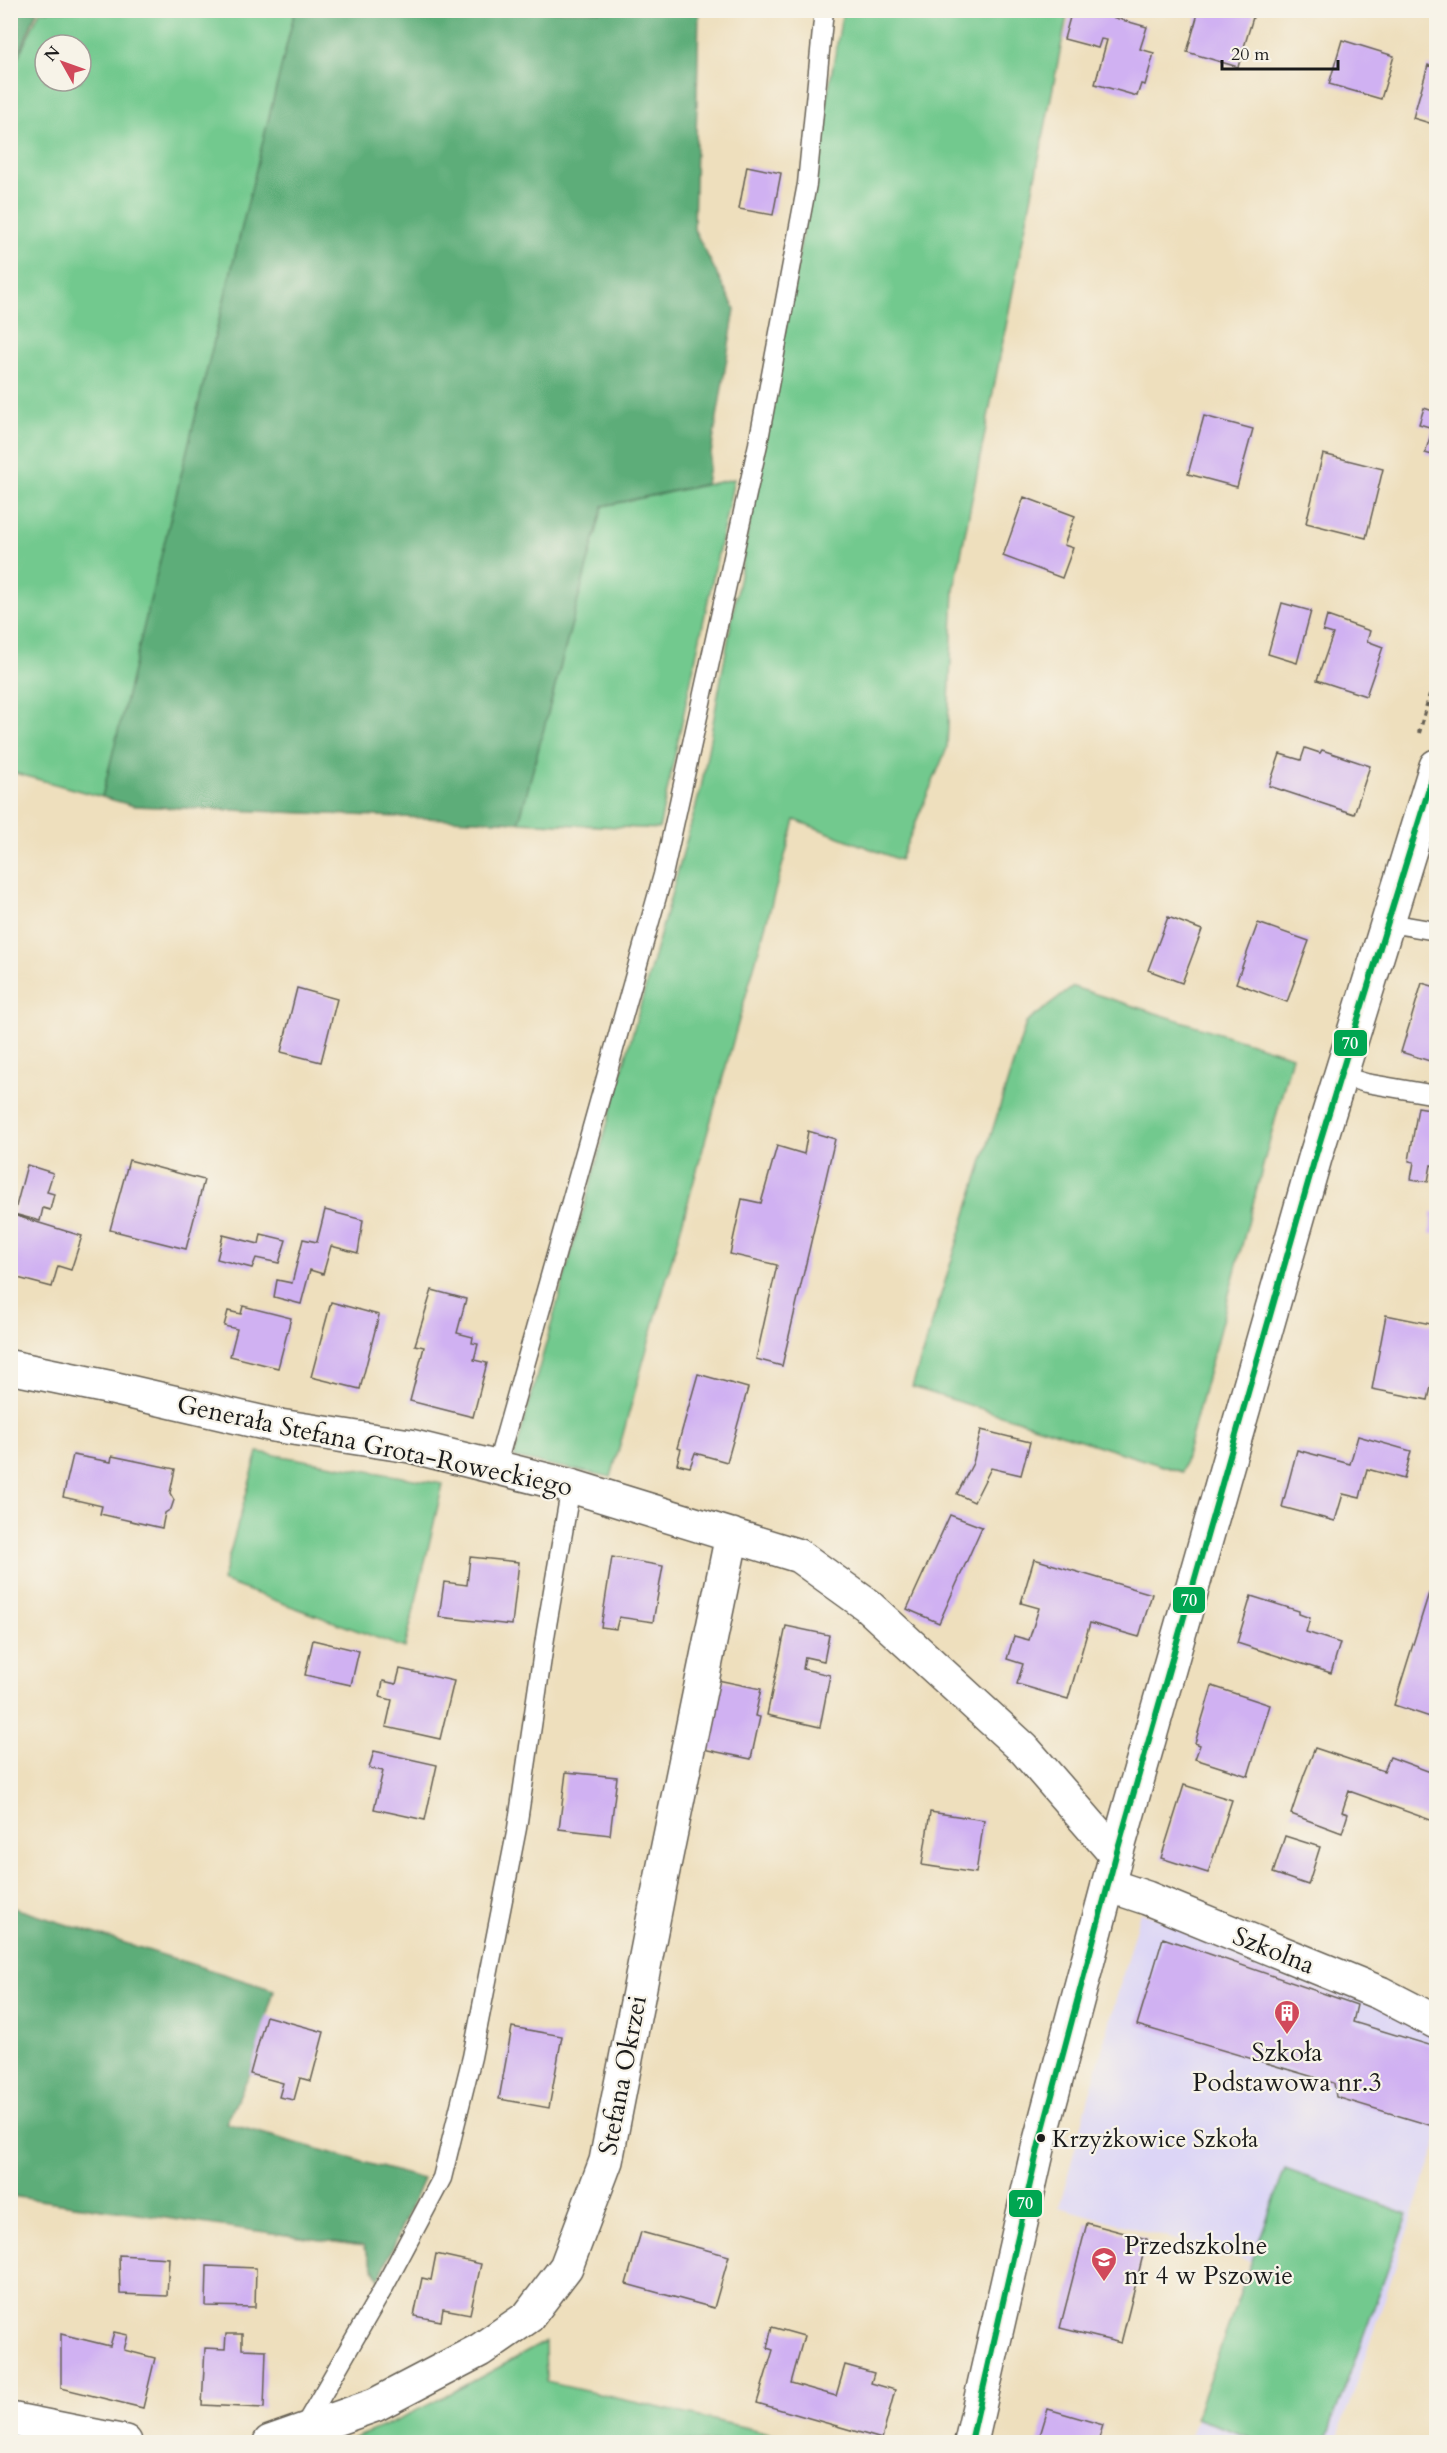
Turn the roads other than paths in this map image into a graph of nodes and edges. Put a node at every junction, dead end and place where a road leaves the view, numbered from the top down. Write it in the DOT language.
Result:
graph roads {
  1 [pos="824,10"];
  2 [pos="1437,766"];
  3 [pos="1389,923"];
  4 [pos="1437,931"];
  5 [pos="1341,1076"];
  6 [pos="1437,1095"];
  7 [pos="10,1367"];
  8 [pos="496,1468"];
  9 [pos="571,1486"];
  10 [pos="732,1535"];
  11 [pos="1112,1870"];
  12 [pos="1437,2022"];
  13 [pos="10,2419"];
  14 [pos="302,2430"];
  15 [pos="125,2442"];
  16 [pos="270,2442"];
  17 [pos="971,2442"];
  1 -- 8 [label="lane"];
  2 -- 3 [label="street"];
  3 -- 4 [label="lane"];
  3 -- 5 [label="street"];
  5 -- 6 [label="lane"];
  5 -- 11 [label="street"];
  7 -- 8 [label="street, Generała Stefana Grota-Roweckiego"];
  8 -- 9 [label="street, Generała Stefana Grota-Roweckiego"];
  9 -- 10 [label="street, Generała Stefana Grota-Roweckiego"];
  9 -- 14 [label="lane"];
  10 -- 11 [label="street, Generała Stefana Grota-Roweckiego"];
  10 -- 14 [label="street, Stefana Okrzei"];
  11 -- 12 [label="street, Szkolna"];
  11 -- 17 [label="street"];
  13 -- 15 [label="street"];
  14 -- 16 [label="street, Stefana Okrzei"];
}
